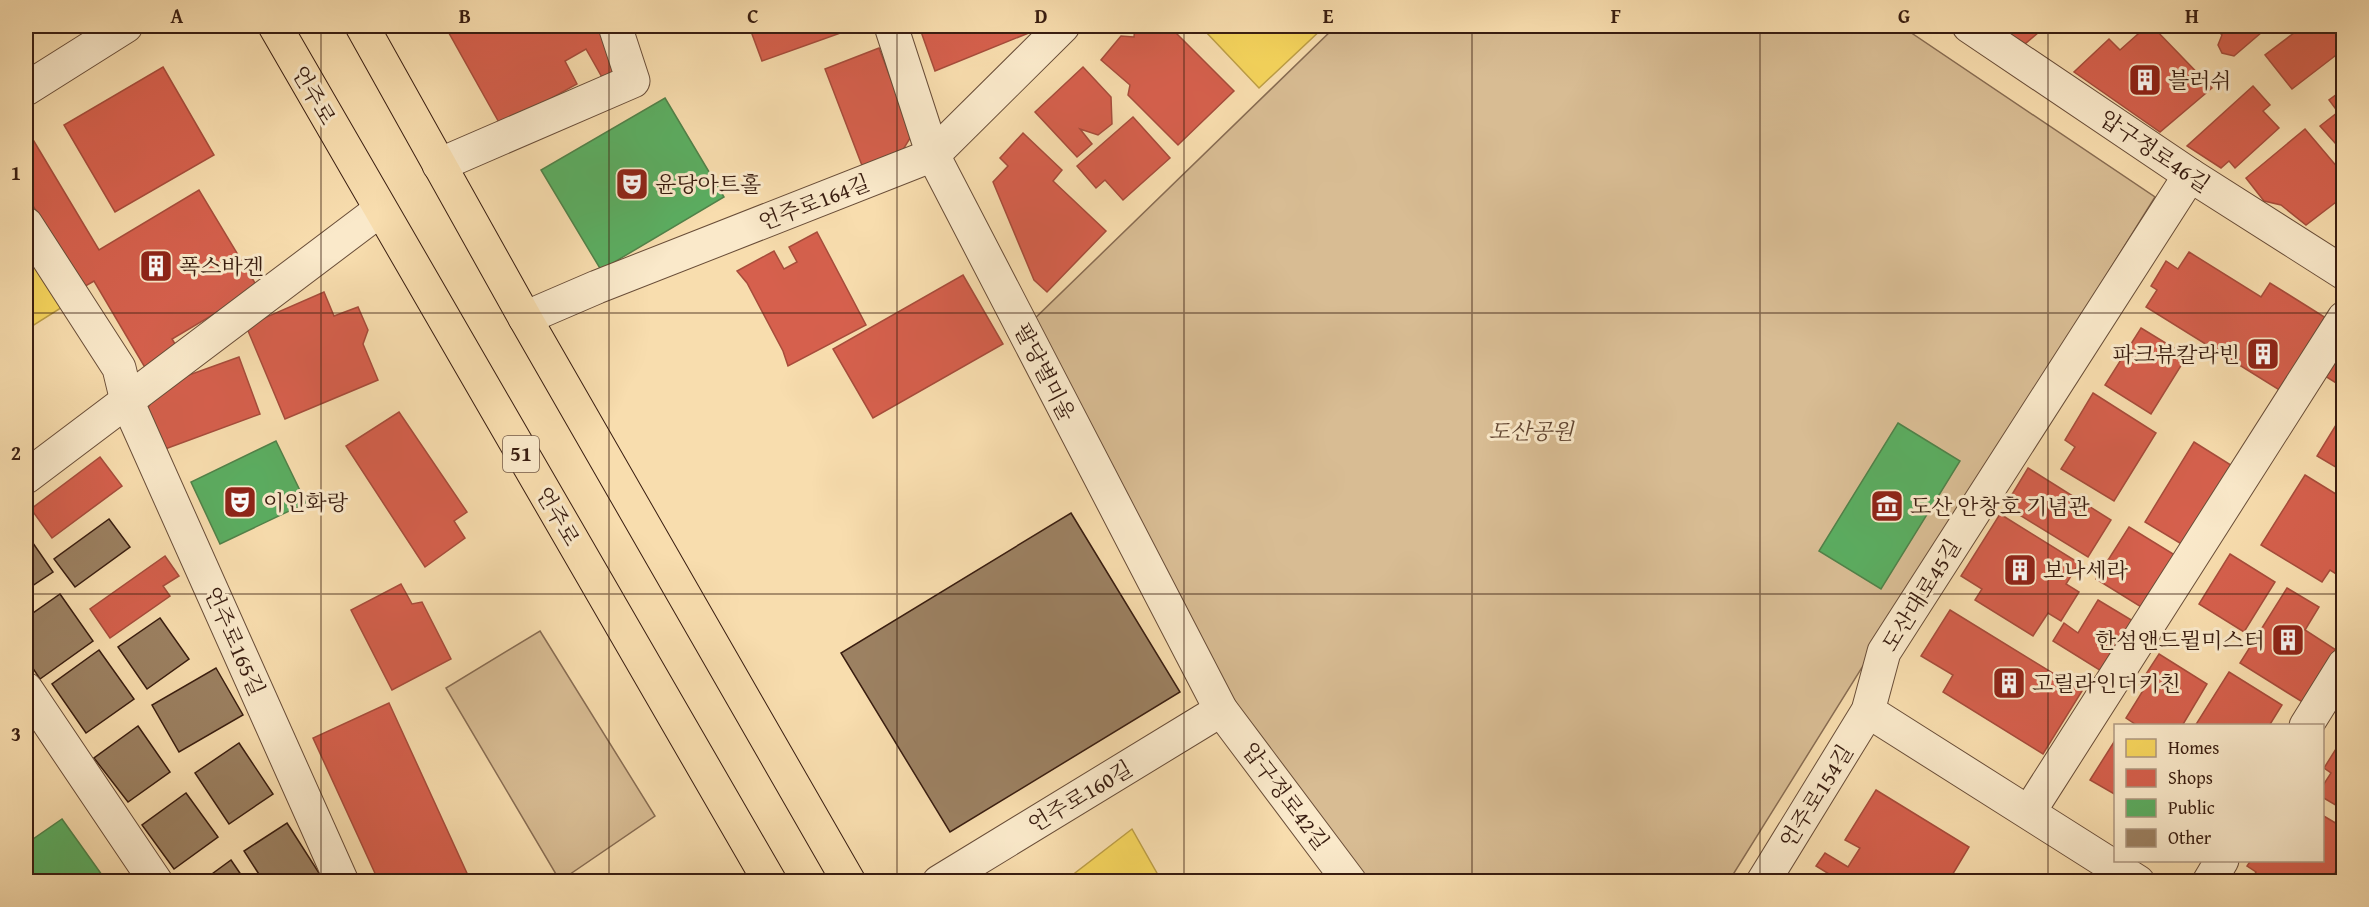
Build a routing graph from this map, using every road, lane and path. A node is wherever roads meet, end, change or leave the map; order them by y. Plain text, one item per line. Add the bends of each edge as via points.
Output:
1 (126, 26) edge
2 (274, 26) edge
3 (362, 26) edge
4 (615, 26) edge
5 (891, 26) edge
6 (1063, 26) edge
7 (1969, 26) edge
8 (26, 88) edge
9 (933, 155) junction
10 (439, 165) junction
11 (2190, 175) junction
12 (380, 210) junction
13 (26, 224) edge
14 (2343, 273) edge
15 (525, 318) junction
16 (2343, 318) edge
17 (127, 401) junction
18 (26, 477) edge
19 (2343, 665) edge
20 (26, 689) edge
21 (1221, 710) junction
22 (1868, 711) junction
23 (2307, 724) edge
24 (2029, 813) junction
25 (2221, 862) edge
26 (156, 882) edge
27 (342, 882) edge
28 (770, 882) edge
29 (849, 882) edge
30 (939, 882) edge
31 (1350, 882) edge
32 (1763, 882) edge
33 (2138, 882) edge
34 (2209, 882) edge

1 - 8 street
2 - 12 main road, 언주로 / 51
3 - 10 main road
4 - 10 street via 633,81
5 - 9 street, 팔당별미울
6 - 9 street, 언주로164길
7 - 11 street, 압구정로46길
9 - 15 street, 언주로164길
9 - 21 street, 팔당별미울
10 - 15 main road
11 - 14 street, 압구정로46길
11 - 22 street, 도산대로45길 via 1884,652
12 - 17 street
12 - 28 main road, 언주로 / 51
13 - 17 street, 언주로165길 via 119,368
15 - 29 main road
16 - 24 street
17 - 18 street
17 - 27 street, 언주로165길
19 - 23 street
20 - 26 street
21 - 30 street, 언주로160길
21 - 31 street, 압구정로42길
22 - 24 street
22 - 32 street, 언주로154길
24 - 33 street
25 - 34 street

